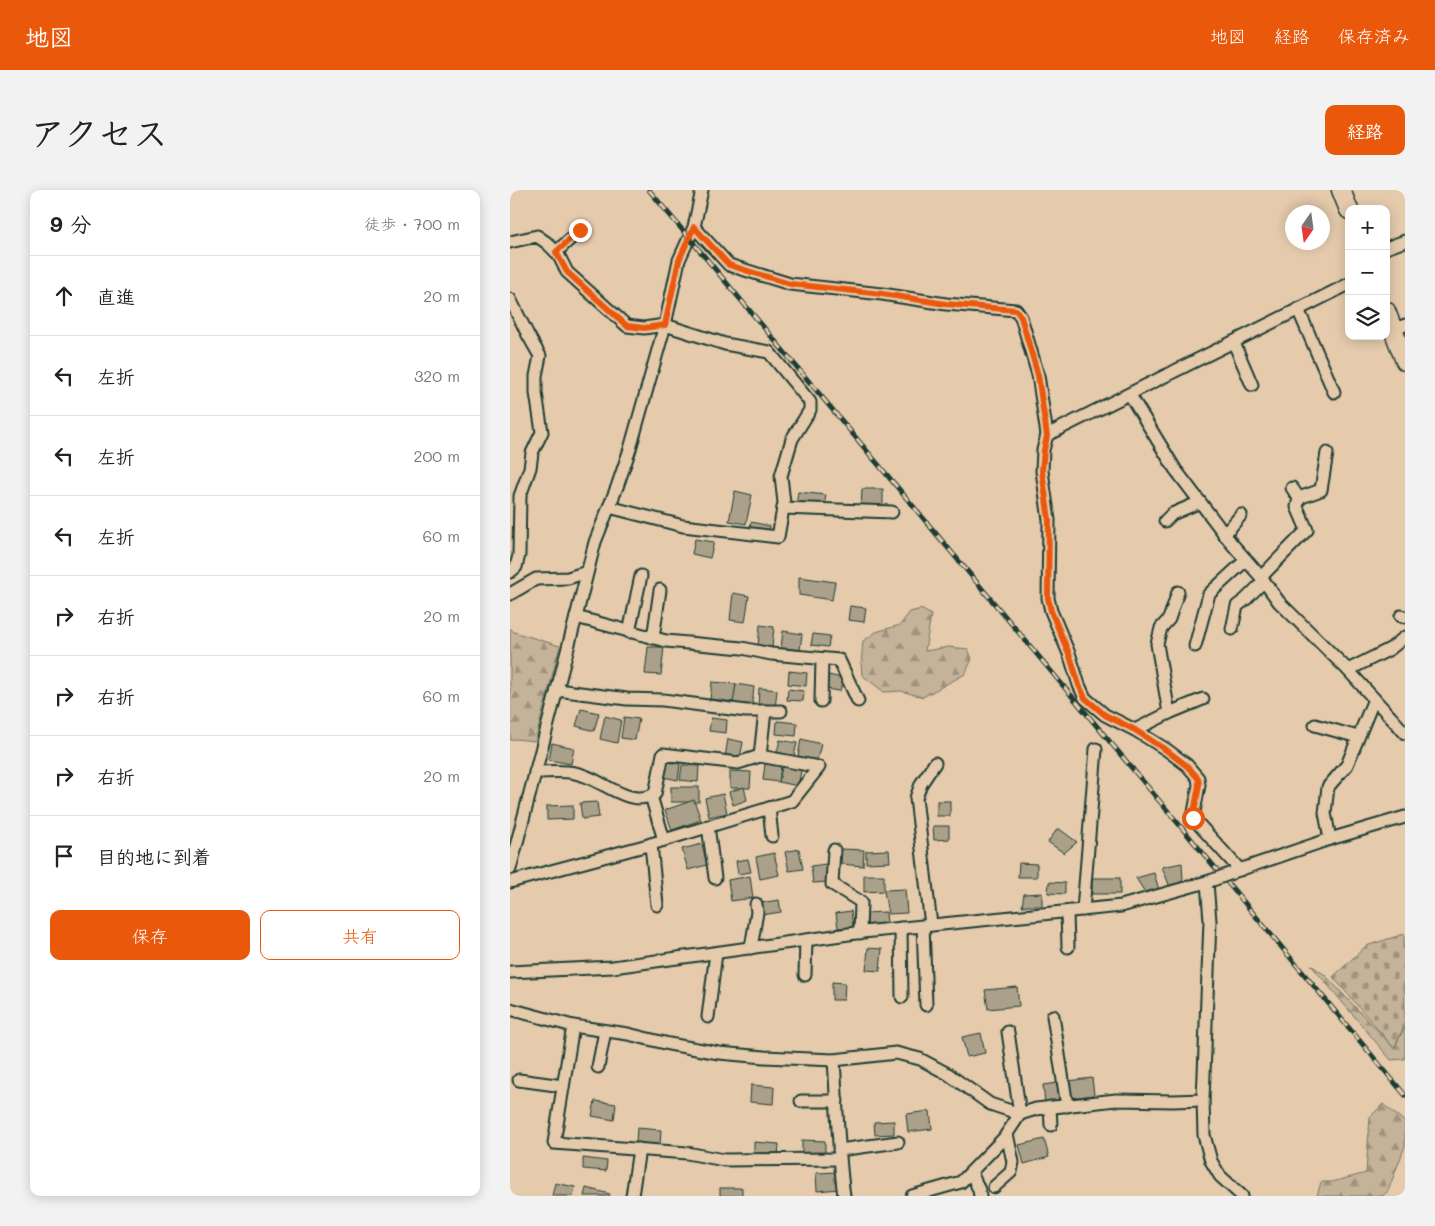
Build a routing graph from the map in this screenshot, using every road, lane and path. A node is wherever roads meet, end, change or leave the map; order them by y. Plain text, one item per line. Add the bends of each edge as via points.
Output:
1 (702, 190) edge
2 (1341, 190) edge
3 (1347, 205) edge
4 (694, 227) junction
5 (580, 230) dead end
6 (1405, 240) edge
7 (510, 242) edge
8 (1390, 246) edge
9 (556, 252) junction
10 (1345, 286) edge
11 (510, 299) edge
12 (1298, 309) junction
13 (1390, 316) edge
14 (665, 325) junction
15 (1399, 327) edge
16 (1234, 343) junction
17 (1405, 361) edge
18 (1252, 385) dead end
19 (1334, 392) dead end
20 (1130, 395) junction
21 (1047, 436) junction
22 (1327, 453) dead end
23 (1292, 488) dead end
24 (1299, 498) junction
25 (1200, 502) junction
26 (608, 507) junction
27 (783, 508) junction
28 (892, 512) dead end
29 (1241, 514) dead end
30 (1166, 522) dead end
31 (1224, 535) junction
32 (1246, 560) junction
33 (510, 572) edge
34 (587, 572) junction
35 (641, 576) dead end
36 (1262, 579) junction
37 (660, 590) dead end
38 (1178, 592) dead end
39 (510, 594) edge
40 (576, 617) junction
41 (1232, 629) dead end
42 (630, 632) junction
43 (1405, 637) edge
44 (653, 638) junction
45 (1195, 646) dead end
46 (822, 659) junction
47 (1348, 670) junction
48 (557, 690) junction
49 (1374, 699) junction
50 (1203, 700) dead end
51 (821, 702) dead end
52 (858, 702) dead end
53 (764, 711) junction
54 (781, 711) dead end
55 (1169, 713) junction
56 (1316, 725) dead end
57 (1135, 730) junction
58 (1405, 732) edge
59 (1358, 737) junction
60 (1096, 749) dead end
61 (760, 756) junction
62 (935, 763) dead end
63 (536, 772) junction
64 (650, 796) junction
65 (769, 808) junction
66 (1405, 817) edge
67 (708, 826) junction
68 (772, 836) dead end
69 (1330, 839) junction
70 (664, 840) junction
71 (651, 844) junction
72 (834, 850) dead end
73 (510, 869) edge
74 (1236, 872) junction
75 (715, 878) dead end
76 (510, 882) edge
77 (1209, 882) junction
78 (823, 887) dead end
79 (837, 887) junction
80 (756, 904) dead end
81 (657, 905) dead end
82 (1083, 910) junction
83 (1067, 912) junction
84 (927, 926) junction
85 (901, 928) junction
86 (860, 933) junction
87 (806, 940) junction
88 (1068, 947) dead end
89 (750, 948) junction
90 (716, 953) junction
91 (510, 972) edge
92 (805, 975) dead end
93 (902, 996) dead end
94 (926, 1005) dead end
95 (510, 1009) edge
96 (1053, 1016) dead end
97 (708, 1017) dead end
98 (573, 1026) junction
99 (605, 1031) junction
100 (1008, 1032) dead end
101 (834, 1060) junction
102 (598, 1067) dead end
103 (519, 1080) dead end
104 (563, 1086) junction
105 (1203, 1100) junction
106 (802, 1101) dead end
107 (837, 1102) junction
108 (1066, 1106) junction
109 (1050, 1107) junction
110 (1020, 1114) junction
111 (1051, 1125) dead end
112 (1007, 1134) junction
113 (898, 1142) dead end
114 (639, 1149) junction
115 (839, 1154) junction
116 (971, 1172) junction
117 (994, 1186) dead end
118 (632, 1196) edge
119 (844, 1196) edge
120 (912, 1196) edge
121 (980, 1196) edge
122 (1242, 1196) edge

1 - 4 street
2 - 3 highway
4 - 14 street via 679,260
4 - 21 street via 729,265 790,284 1016,310 1038,375
5 - 9 street
6 - 8 street
7 - 9 street via 537,236
9 - 14 street via 567,272 627,326
10 - 12 street
11 - 33 street via 540,356 536,392 542,432 532,453 520,496 519,555 516,567
12 - 16 street
12 - 19 street
13 - 15 highway
14 - 26 street via 630,449
14 - 27 street via 725,344 770,352 810,402 810,410 792,439 781,476
15 - 17 highway
16 - 18 street
16 - 20 street
20 - 21 street
20 - 25 street via 1175,469
21 - 57 street via 1042,471 1049,520 1048,598 1051,611 1085,698 1105,715
22 - 24 street via 1320,490
23 - 24 street
24 - 36 street via 1297,507 1308,530
25 - 30 street via 1172,514
25 - 31 street
26 - 27 street via 683,526 778,537
26 - 34 street via 594,542
27 - 28 street
29 - 31 street
31 - 32 street
32 - 36 street
32 - 45 street via 1209,594
34 - 39 street via 568,578 536,579
34 - 40 street
35 - 42 street
36 - 41 street via 1237,606
36 - 47 street via 1279,602
37 - 44 street
38 - 55 street via 1157,644
40 - 42 street
40 - 48 street
42 - 44 street
43 - 47 street via 1390,649
44 - 46 street
46 - 51 street
46 - 52 street via 839,660
47 - 49 street
48 - 53 street
48 - 63 street
49 - 58 street
49 - 59 street
50 - 55 street
53 - 54 street
53 - 61 street
55 - 57 street
56 - 59 street
57 - 74 street via 1194,772 1199,785 1193,818
59 - 69 street via 1347,765 1328,788 1325,813
60 - 82 street
61 - 64 street via 738,763 663,754 655,794
61 - 65 street via 819,767 792,801
62 - 84 street via 916,798
63 - 64 street via 574,772 625,796
63 - 73 street
64 - 70 street
65 - 67 street
65 - 68 street
66 - 69 street
67 - 70 street
67 - 75 street
69 - 74 street
70 - 71 street
71 - 76 street
71 - 81 street
72 - 79 street via 832,884
74 - 77 street, bridge
77 - 82 street via 1120,906
77 - 105 street
78 - 79 street
79 - 86 street via 861,902
80 - 89 street
82 - 83 street
83 - 84 street
83 - 88 street
84 - 85 street
84 - 94 street
85 - 86 street
85 - 93 street
86 - 87 street
87 - 89 street
87 - 92 street
89 - 90 street
90 - 91 street via 612,967
90 - 97 street
95 - 98 street
96 - 108 street
98 - 99 street
98 - 104 street
99 - 101 street via 719,1053
99 - 102 street
100 - 110 street
101 - 107 street
101 - 110 street via 896,1053 920,1058 990,1104
103 - 104 street
104 - 114 street via 554,1143
105 - 108 street via 1116,1100
105 - 122 street via 1204,1135 1210,1161 1220,1176
106 - 107 street
107 - 115 street
108 - 109 street
109 - 110 street
109 - 111 street
110 - 112 street
112 - 116 street
112 - 117 street via 1013,1162 1011,1172
113 - 115 street
114 - 115 street via 724,1160
114 - 118 street
115 - 119 street
116 - 120 street via 961,1182
116 - 121 street

